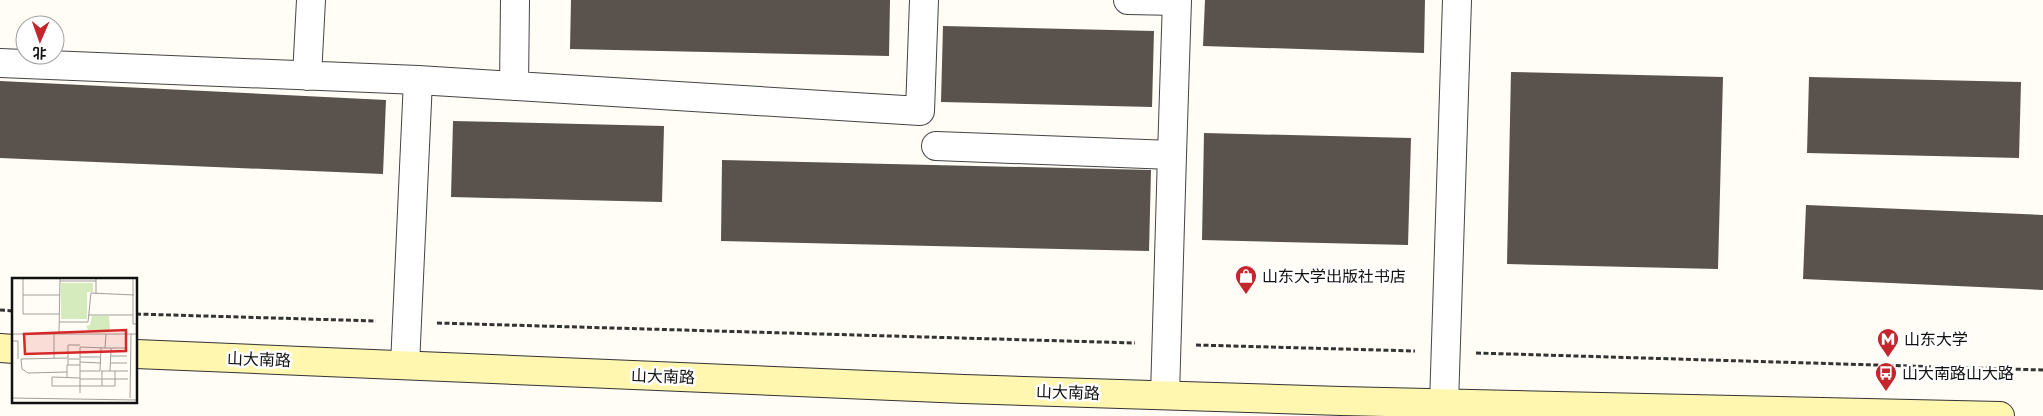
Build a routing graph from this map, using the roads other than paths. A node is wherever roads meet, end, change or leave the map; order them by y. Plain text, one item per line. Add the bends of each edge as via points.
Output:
1 (311, 0) edge
2 (515, 0) edge
3 (924, 0) edge
4 (1128, 0) edge
5 (1177, 0) edge
6 (1457, 0) edge
7 (0, 63) edge
8 (307, 76) junction
9 (418, 80) junction
10 (514, 86) junction
11 (936, 146) dead end
12 (1172, 155) junction
13 (138, 354) edge
14 (405, 365) junction
15 (1165, 395) junction
16 (1444, 404) junction
17 (2000, 416) edge

1 - 8 street
2 - 10 street
3 - 10 street via 920,111
4 - 5 street
5 - 12 street
6 - 16 street
7 - 8 street
8 - 9 street
9 - 10 street
9 - 14 street
11 - 12 street
12 - 15 street
13 - 14 main road, 山大南路
14 - 15 main road, 山大南路
15 - 16 main road, 山大南路
16 - 17 main road, 山大南路

